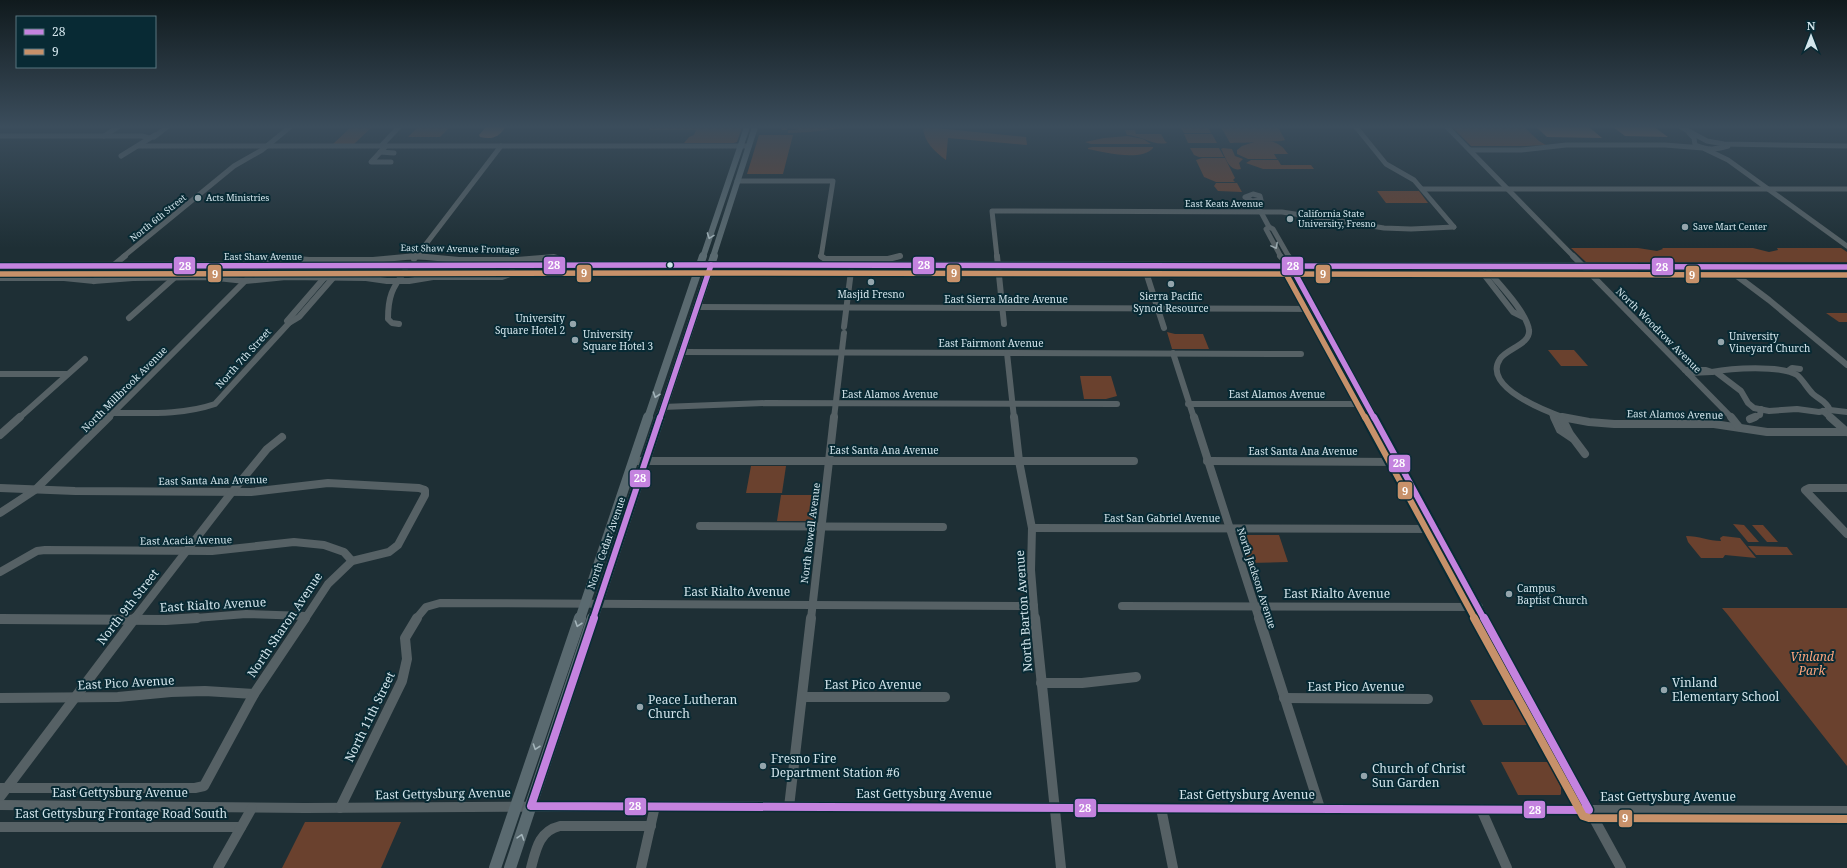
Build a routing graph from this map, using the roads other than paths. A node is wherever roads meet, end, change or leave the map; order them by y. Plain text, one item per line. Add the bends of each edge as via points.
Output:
1 (232, 168) edge
2 (484, 168) edge
3 (734, 168) edge
4 (742, 168) edge
5 (1393, 168) edge
6 (1487, 168) edge
7 (1739, 168) edge
8 (1755, 179) junction
9 (737, 181) junction
10 (1422, 189) junction
11 (1508, 189) junction
12 (1768, 189) junction
13 (1796, 189) junction
14 (1847, 189) edge
15 (1255, 201) dead end
16 (722, 202) junction
17 (728, 210) junction
18 (719, 212) junction
19 (1261, 212) junction
20 (721, 234) junction
21 (1847, 246) edge
22 (416, 256) junction
23 (900, 256) dead end
24 (261, 265) junction
25 (554, 265) junction
26 (906, 265) junction
27 (0, 266) edge
28 (112, 266) junction
29 (1291, 267) junction
30 (1583, 267) junction
31 (1847, 267) edge
32 (407, 268) junction
33 (510, 268) junction
34 (699, 268) junction
35 (709, 268) junction
36 (998, 269) junction
37 (1145, 269) junction
38 (255, 271) junction
39 (851, 271) junction
40 (0, 272) edge
41 (105, 272) junction
42 (1485, 272) junction
43 (1589, 273) junction
44 (1733, 273) junction
45 (1847, 274) edge
46 (0, 278) edge
47 (174, 278) junction
48 (325, 278) junction
49 (333, 278) junction
50 (94, 281) junction
51 (246, 281) junction
52 (397, 281) junction
53 (696, 307) junction
54 (847, 308) junction
55 (1002, 308) junction
56 (1158, 308) junction
57 (1315, 309) junction
58 (684, 313) junction
59 (129, 318) dead end
60 (289, 323) junction
61 (399, 324) dead end
62 (1004, 324) dead end
63 (1164, 328) dead end
64 (676, 336) junction
65 (685, 341) junction
66 (671, 351) junction
67 (682, 352) junction
68 (842, 352) junction
69 (1007, 353) junction
70 (1173, 353) junction
71 (1300, 354) dead end
72 (86, 359) dead end
73 (678, 362) junction
74 (1847, 365) edge
75 (1800, 369) dead end
76 (1788, 371) junction
77 (1687, 372) junction
78 (1714, 372) junction
79 (0, 374) edge
80 (67, 374) junction
81 (1013, 403) junction
82 (836, 404) junction
83 (1117, 404) dead end
84 (1188, 404) junction
85 (1367, 404) junction
86 (663, 407) junction
87 (1761, 409) junction
88 (1827, 410) junction
89 (1847, 412) edge
90 (114, 413) junction
91 (1552, 414) junction
92 (1562, 418) junction
93 (1750, 418) dead end
94 (1847, 426) edge
95 (1739, 427) junction
96 (1847, 432) edge
97 (0, 435) edge
98 (282, 437) dead end
99 (1574, 439) junction
100 (1585, 454) dead end
101 (640, 460) junction
102 (829, 460) junction
103 (1019, 461) junction
104 (1134, 461) dead end
105 (1207, 461) junction
106 (1399, 462) junction
107 (0, 488) edge
108 (1847, 488) edge
109 (35, 490) junction
110 (232, 492) junction
111 (0, 513) edge
112 (700, 526) dead end
113 (822, 527) junction
114 (943, 527) dead end
115 (1032, 528) junction
116 (1229, 528) junction
117 (1436, 529) junction
118 (1847, 534) edge
119 (186, 551) junction
120 (352, 561) junction
121 (0, 572) edge
122 (440, 603) joint
123 (585, 603) junction
124 (597, 604) junction
125 (813, 604) junction
126 (1034, 606) junction
127 (1122, 606) dead end
128 (1254, 606) junction
129 (1479, 607) junction
130 (306, 616) junction
131 (0, 619) edge
132 (134, 620) junction
133 (1136, 678) dead end
134 (1041, 683) junction
135 (254, 694) junction
136 (802, 697) junction
137 (945, 697) dead end
138 (0, 698) edge
139 (73, 698) junction
140 (1284, 698) junction
141 (1428, 699) dead end
142 (4, 788) edge
143 (0, 797) edge
144 (0, 805) edge
145 (516, 806) junction
146 (531, 806) junction
147 (655, 806) junction
148 (789, 807) junction
149 (252, 808) junction
150 (340, 808) junction
151 (1055, 808) junction
152 (1161, 808) junction
153 (1320, 808) junction
154 (1481, 809) junction
155 (1589, 810) junction
156 (1847, 811) edge
157 (651, 826) junction
158 (0, 827) edge
159 (241, 827) junction
160 (218, 868) edge
161 (495, 868) edge
162 (510, 868) edge
163 (531, 868) edge
164 (641, 868) edge
165 (1061, 868) edge
166 (1173, 868) edge
167 (1507, 868) edge
168 (1621, 868) edge

1 - 28 street, North 6th Street
2 - 22 street
3 - 16 main road, North Cedar Avenue
4 - 9 main road, North Cedar Avenue
5 - 10 street via 1412,178
6 - 11 street, North Woodrow Avenue
7 - 8 street
8 - 12 street
8 - 13 street via 1772,186
9 - 17 main road, North Cedar Avenue
9 - 23 street via 833,181 821,257 888,259
10 - 11 street
10 - 19 street, East Keats Avenue via 1454,227 1384,228 1293,213
11 - 12 street
11 - 30 street, North Woodrow Avenue
12 - 13 street
12 - 21 street
13 - 14 street
15 - 19 street
16 - 17 main road
16 - 18 main road, North Cedar Avenue
17 - 20 main road, North Cedar Avenue
18 - 20 main road via 722,214 719,225
18 -> 34 main road, North Cedar Avenue
19 - 29 street via 1269,227 1266,229 1282,259
19 - 36 street, East Keats Avenue via 992,211
20 - 35 main road, North Cedar Avenue
22 - 24 street, East Shaw Avenue Frontage via 373,260 325,260 273,256
22 - 25 street, East Shaw Avenue Frontage via 459,260 554,257 557,258
22 - 32 street
24 - 28 main road, East Shaw Avenue
24 - 32 main road, East Shaw Avenue
25 - 33 main road, East Shaw Avenue
25 - 34 main road, East Shaw Avenue
26 - 35 main road, East Shaw Avenue
26 - 36 main road, East Shaw Avenue
26 - 39 main road via 857,268
27 - 28 main road, East Shaw Avenue
28 - 41 street, North 6th Street
29 - 30 main road, East Shaw Avenue
29 - 37 main road, East Shaw Avenue
29 - 42 main road, East Shaw Avenue
29 - 57 street
30 - 31 main road, East Shaw Avenue
30 - 43 street, North Woodrow Avenue
32 - 33 main road, East Shaw Avenue
32 - 38 main road, East Shaw Avenue
32 - 52 street
33 - 34 main road, East Shaw Avenue
33 - 52 street via 510,274 502,277 433,277
34 - 35 main road, East Shaw Avenue
34 - 58 main road, North Cedar Avenue
35 - 39 main road, East Shaw Avenue
35 - 53 main road, North Cedar Avenue
36 - 37 main road, East Shaw Avenue
36 - 39 main road, East Shaw Avenue
36 - 55 street
37 - 56 street
38 - 41 main road, East Shaw Avenue
38 - 51 street, North Millbrook Avenue
39 - 54 street, North Rowell Avenue
40 - 41 main road, East Shaw Avenue
41 - 50 street, North 6th Street
42 - 43 main road, East Shaw Avenue
42 - 91 street, East Alamos Avenue via 1513,312 1523,317 1528,327 1528,337 1502,356 1498,362 1498,373 1514,394
43 - 44 main road, East Shaw Avenue
43 - 77 street, North Woodrow Avenue
44 - 45 main road, East Shaw Avenue
44 - 74 street
46 - 50 street via 64,278
47 - 50 street
47 - 51 street via 208,277
47 - 59 street
48 - 49 street
48 - 51 street via 286,277
48 - 60 street, North 7th Street via 287,321
49 - 52 street
49 - 60 street, North 7th Street via 294,321
51 - 90 street, North Millbrook Avenue
52 - 61 street via 390,291 388,319
53 - 54 street, East Sierra Madre Avenue
53 - 65 main road, North Cedar Avenue
54 - 55 street, East Sierra Madre Avenue
54 - 68 street, North Rowell Avenue
55 - 56 street, East Sierra Madre Avenue
55 - 62 street
56 - 57 street, East Sierra Madre Avenue
56 - 63 street
57 - 85 street
58 - 64 main road, North Cedar Avenue
58 - 65 main road via 688,316
60 - 90 street, North 7th Street via 222,399 212,406 156,413
64 - 66 main road, North Cedar Avenue
64 - 67 main road via 680,340 677,349
65 - 67 main road, North Cedar Avenue
66 - 73 main road via 675,354 674,360
66 -> 101 main road, North Cedar Avenue
67 - 68 street, East Fairmont Avenue
67 - 73 main road, North Cedar Avenue
68 - 69 street, East Fairmont Avenue
68 - 82 street, North Rowell Avenue
69 - 70 street, East Fairmont Avenue
69 - 81 street, North Barton Avenue
70 - 71 street, East Fairmont Avenue
70 - 84 street, North Jackson Avenue
72 - 80 street
73 - 86 main road, North Cedar Avenue
75 - 76 street via 1792,368
76 - 78 street via 1725,369
76 - 88 street via 1798,376 1813,394 1827,403
77 - 78 street
77 - 95 street, North Woodrow Avenue
78 - 87 street via 1737,388 1754,408
79 - 80 street
80 - 97 street
81 - 82 street, East Alamos Avenue
81 - 83 street, East Alamos Avenue
81 - 103 street, North Barton Avenue
82 - 86 street, East Alamos Avenue via 766,403
82 - 102 street, North Rowell Avenue
84 - 85 street, East Alamos Avenue
84 - 105 street, North Jackson Avenue
85 - 106 street
86 - 101 main road, North Cedar Avenue
87 - 88 street
87 - 93 street via 1760,415
88 - 89 street
88 - 94 street
88 - 96 street
90 - 109 street, North Millbrook Avenue
91 - 92 street, East Alamos Avenue
91 - 99 street via 1561,431
92 - 95 street, East Alamos Avenue via 1602,423 1713,424
92 - 99 street
95 - 96 street, East Alamos Avenue via 1775,432
98 - 110 street, North 9th Street via 267,449
99 - 100 street
101 - 102 street, East Santa Ana Avenue
101 - 123 main road, North Cedar Avenue
101 - 124 main road, North Cedar Avenue
102 - 103 street, East Santa Ana Avenue
102 - 113 street, North Rowell Avenue
103 - 104 street, East Santa Ana Avenue
103 - 115 street, North Barton Avenue
105 - 106 street, East Santa Ana Avenue
105 - 116 street, North Jackson Avenue
106 - 117 street
107 - 109 street, East Santa Ana Avenue
108 - 118 street via 1805,490
109 - 110 street, East Santa Ana Avenue
109 - 111 street, North Millbrook Avenue
110 - 119 street, North 9th Street
110 - 120 street, East Santa Ana Avenue via 328,483 425,490 425,495 394,549
112 - 113 street
113 - 114 street
113 - 125 street, North Rowell Avenue
115 - 116 street, East San Gabriel Avenue
115 - 126 street, North Barton Avenue via 1031,570
116 - 117 street, East San Gabriel Avenue
116 - 128 street, North Jackson Avenue
117 - 129 street
119 - 120 street, East Acacia Avenue via 294,542 324,545 344,552
119 - 121 street, East Acacia Avenue via 45,550 38,551
119 - 132 street, North 9th Street
120 - 130 street, North Sharon Avenue via 328,584
122 - 123 street, East Rialto Avenue
122 - 150 street, North 11th Street via 426,607 405,638 407,659 402,681
123 - 124 street, East Rialto Avenue
123 -> 145 main road, North Cedar Avenue
124 - 125 street, East Rialto Avenue
124 - 146 main road, North Cedar Avenue
125 - 126 street, East Rialto Avenue
125 - 136 street, North Rowell Avenue
126 - 134 street, North Barton Avenue
127 - 128 street, East Rialto Avenue
128 - 129 street, East Rialto Avenue
128 - 140 street, North Jackson Avenue
129 - 155 street
130 - 132 street, East Rialto Avenue via 246,614
130 - 135 street, North Sharon Avenue
131 - 132 street, East Rialto Avenue
132 - 139 street, North 9th Street
133 - 134 street via 1082,683
134 - 151 street, North Barton Avenue
135 - 139 street, East Pico Avenue via 205,691
135 - 142 street, North Sharon Avenue via 204,786
136 - 137 street, East Pico Avenue
136 - 148 street, North Rowell Avenue
138 - 139 street, East Pico Avenue
139 - 142 street, North 9th Street
140 - 141 street, East Pico Avenue
140 - 153 street, North Jackson Avenue
142 - 143 street, North 9th Street
144 - 149 street, East Gettysburg Avenue
145 - 146 street, East Gettysburg Avenue
145 - 150 street, East Gettysburg Avenue
145 - 161 main road, North Cedar Avenue
146 - 147 street, East Gettysburg Avenue
162 -> 146 main road, North Cedar Avenue
147 - 148 street, East Gettysburg Avenue
147 - 157 street
148 - 151 street, East Gettysburg Avenue
149 - 150 street, East Gettysburg Avenue
149 - 159 street
151 - 152 street, East Gettysburg Avenue
151 - 165 street, North Barton Avenue
152 - 153 street, East Gettysburg Avenue
152 - 166 street
153 - 154 street, East Gettysburg Avenue
154 - 155 street, East Gettysburg Avenue
154 - 167 street
155 - 156 street, East Gettysburg Avenue
155 - 168 street
157 - 163 street via 550,827 540,839
157 - 164 street
158 - 159 street, East Gettysburg Frontage Road South
159 - 160 street

